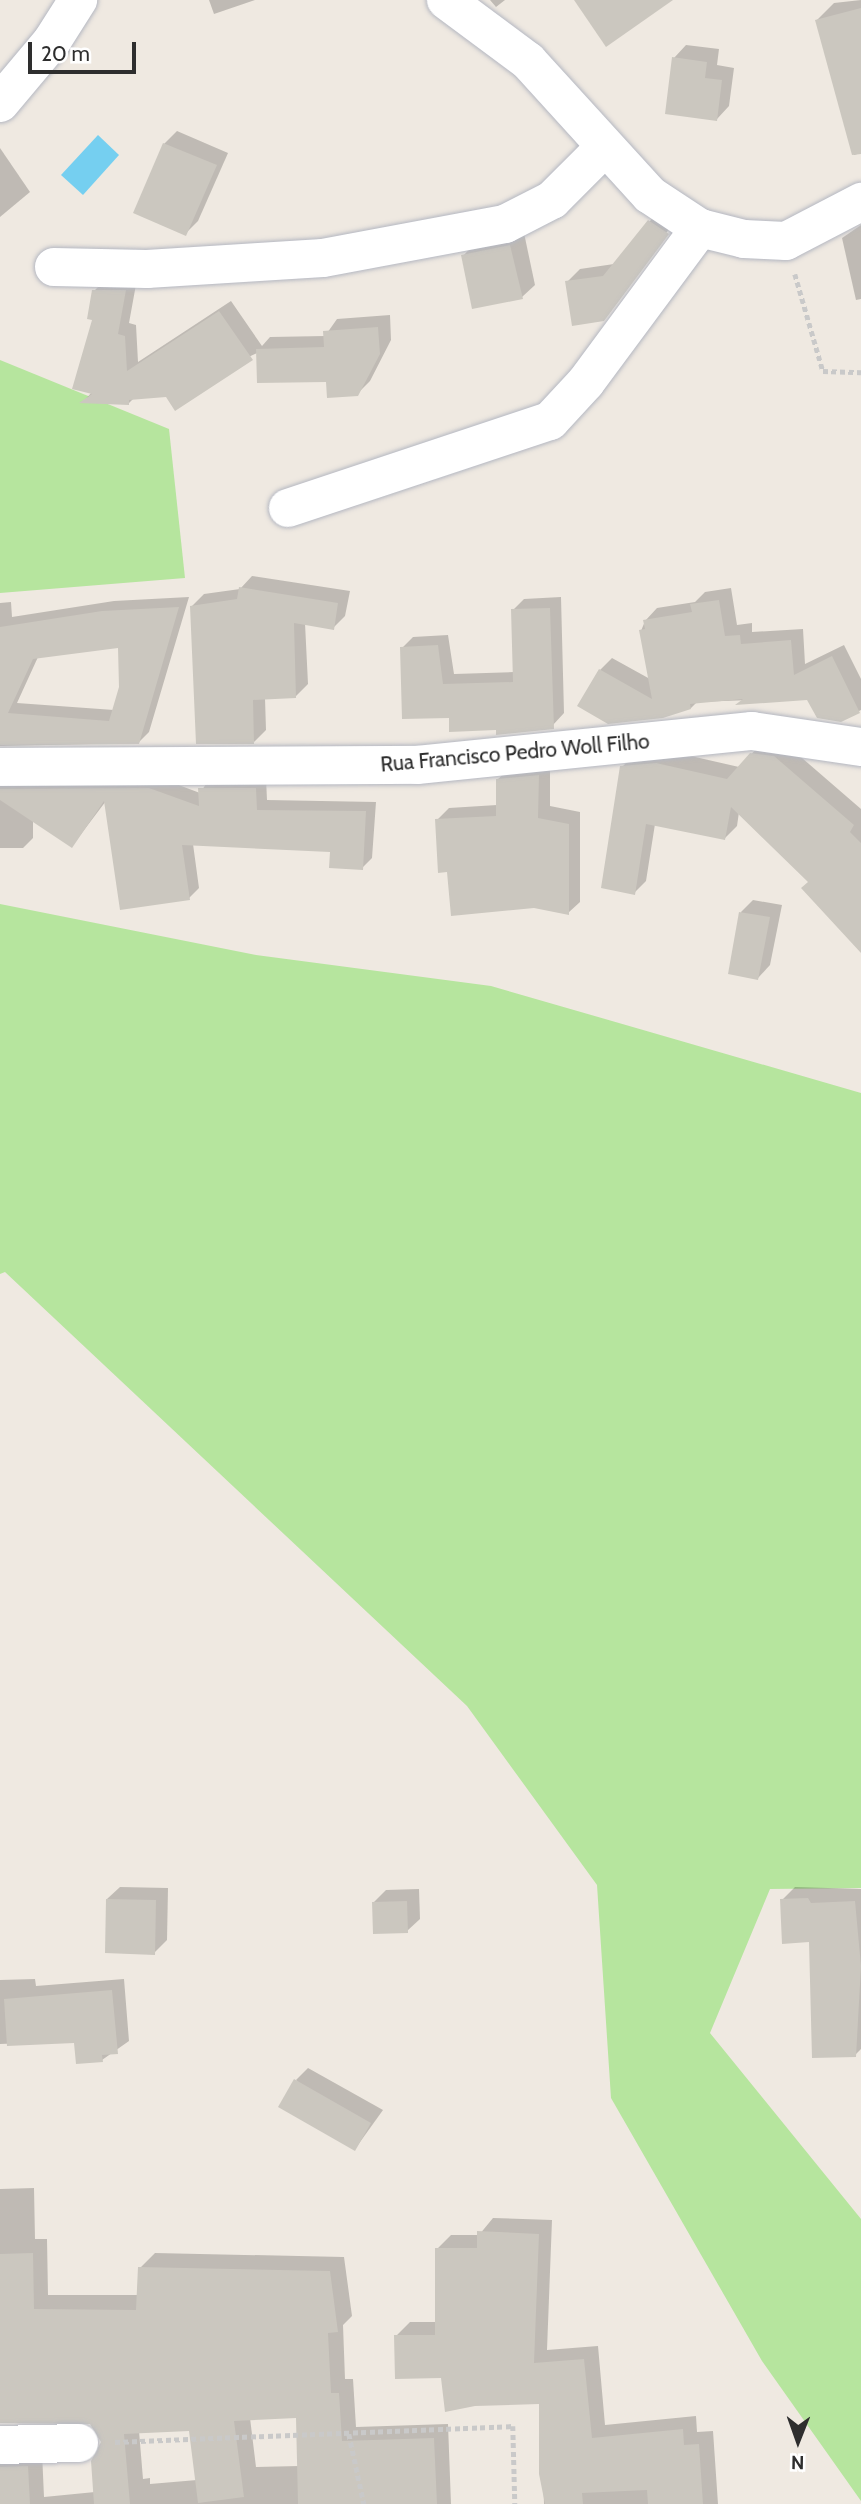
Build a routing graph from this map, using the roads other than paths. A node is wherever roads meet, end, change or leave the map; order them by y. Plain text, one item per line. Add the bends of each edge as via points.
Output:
1 (78, 0) edge
2 (446, 0) edge
3 (0, 103) edge
4 (604, 148) junction
5 (861, 202) edge
6 (700, 228) junction
7 (54, 267) dead end
8 (288, 508) dead end
9 (861, 747) edge
10 (0, 767) edge
11 (79, 2443) road end
12 (0, 2445) edge

1 - 3 street via 52,41
2 - 4 street via 528,61
4 - 6 street via 650,195
4 - 7 street via 552,200 505,224 323,258 148,269
5 - 6 street via 786,241 744,239
6 - 8 street via 586,382 550,421
9 - 10 street, Rua Francisco Pedro Woll Filho via 752,731 417,765
11 - 12 street

